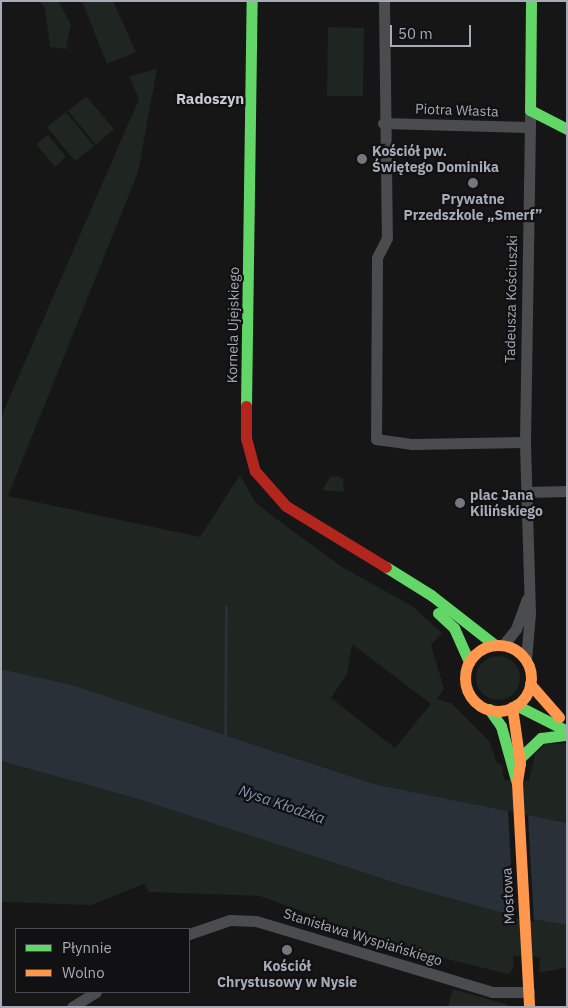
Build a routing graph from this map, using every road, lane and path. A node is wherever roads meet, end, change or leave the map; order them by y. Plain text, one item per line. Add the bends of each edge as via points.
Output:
1 (252, 1) edge
2 (384, 1) edge
3 (531, 1) edge
4 (530, 110) junction
5 (383, 123) junction
6 (529, 127) junction
7 (567, 129) edge
8 (524, 442) junction
9 (567, 490) edge
10 (527, 492) junction
11 (395, 575) junction
12 (528, 597) junction
13 (499, 645) junction
14 (526, 660) junction
15 (469, 662) junction
16 (530, 684) junction
17 (514, 706) junction
18 (489, 709) junction
19 (567, 723) edge
20 (567, 731) edge
21 (567, 735) edge
22 (520, 758) junction
23 (516, 775) junction
24 (190, 934) edge
25 (528, 992) junction
26 (94, 993) edge
27 (72, 1007) edge
28 (529, 1007) edge

1 - 11 main road, Kornela Ujejskiego via 248,449 260,480 274,496
2 - 5 street
3 - 4 main road, Tadeusza Kościuszki
4 - 6 street, Tadeusza Kościuszki
4 - 7 main road
5 - 6 street, Piotra Własta
5 - 8 street via 386,238 377,258 376,439 388,442
6 - 8 street, Tadeusza Kościuszki
8 - 10 street, Tadeusza Kościuszki
9 - 10 street
10 - 12 street, Tadeusza Kościuszki
11 - 13 main road, Kornela Ujejskiego via 431,595
11 - 15 main road, Kornela Ujejskiego via 454,628
12 - 13 street, Tadeusza Kościuszki via 516,629
12 - 14 street, Tadeusza Kościuszki
13 - 14 main road
13 - 15 main road via 483,649
14 - 16 main road
15 - 18 main road via 467,688
16 - 17 main road
16 - 19 main road
17 - 18 main road
17 - 20 main road
17 - 22 main road, Mostowa
18 - 23 main road, Mostowa via 501,726
21 - 22 main road via 541,738
22 - 23 main road, Mostowa
23 - 25 main road, Mostowa
24 - 25 street, Stanisława Wyspiańskiego via 230,920 256,921 492,992
25 - 28 main road, Mostowa
26 - 27 street

